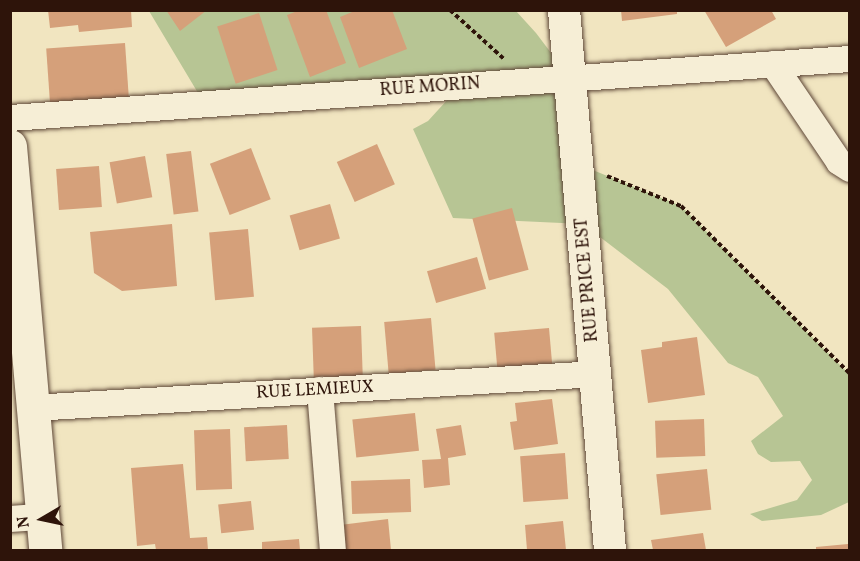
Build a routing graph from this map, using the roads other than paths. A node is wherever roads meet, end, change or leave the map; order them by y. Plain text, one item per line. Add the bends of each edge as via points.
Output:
1 (564, 10) edge
2 (849, 59) edge
3 (773, 64) junction
4 (570, 78) junction
5 (10, 118) edge
6 (10, 146) edge
7 (849, 169) edge
8 (597, 374) junction
9 (320, 390) junction
10 (33, 408) junction
11 (26, 518) edge
12 (45, 550) edge
13 (333, 550) edge
14 (610, 550) edge

1 - 4 street, RUE PRICE EST
2 - 3 street, RUE MORIN
3 - 4 street, RUE MORIN
3 - 7 street via 839,162
4 - 5 street, RUE MORIN
4 - 8 street, RUE PRICE EST
6 - 10 main road
8 - 9 street, RUE LEMIEUX
8 - 14 street, RUE PRICE EST
9 - 10 street, RUE LEMIEUX
9 - 13 street
10 - 11 main road
11 - 12 main road

